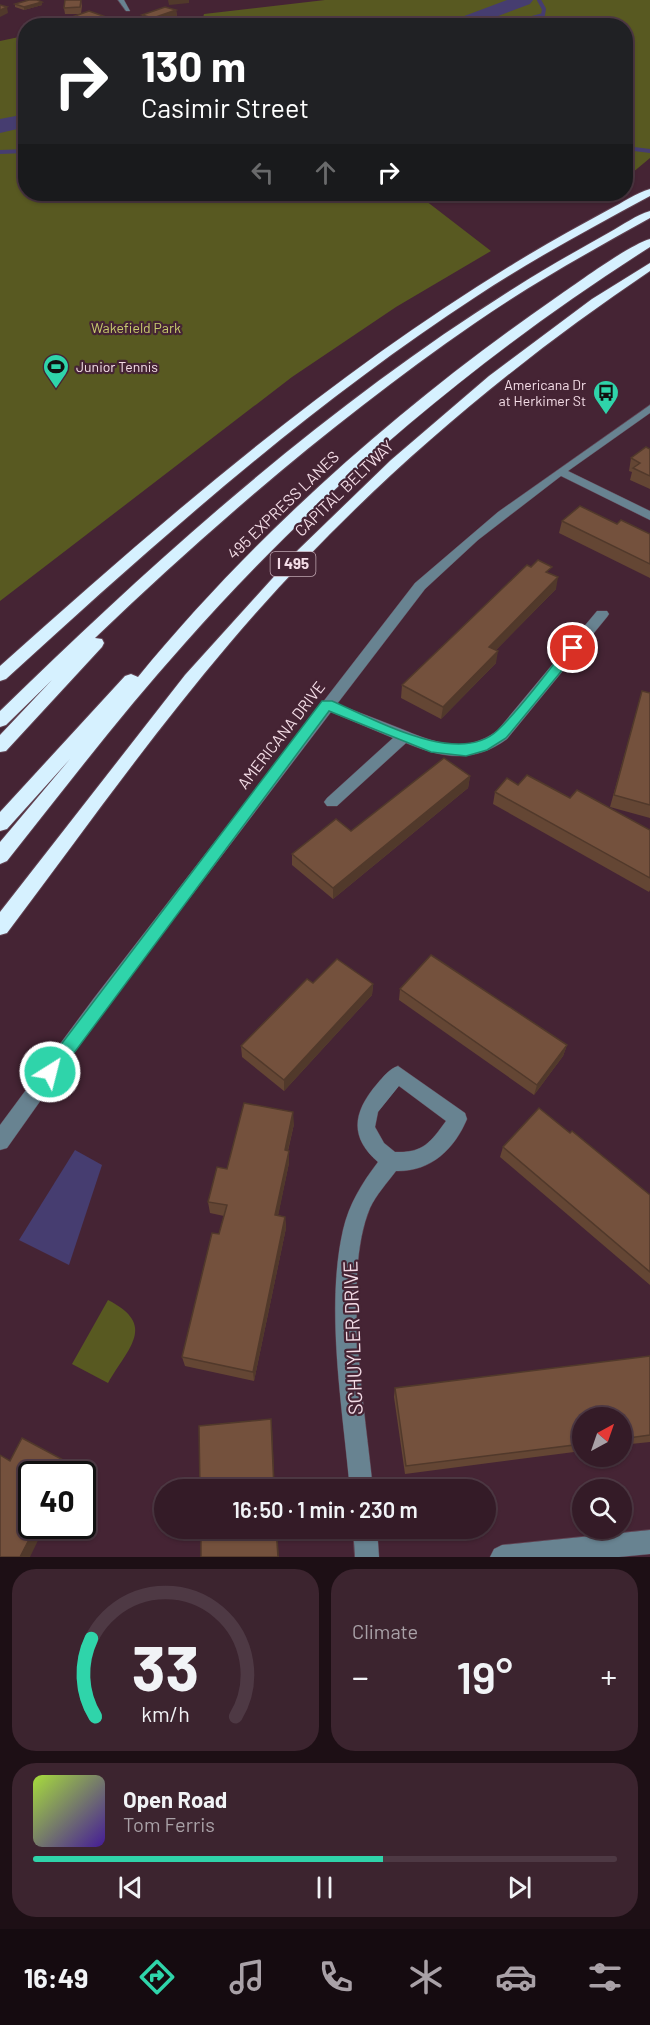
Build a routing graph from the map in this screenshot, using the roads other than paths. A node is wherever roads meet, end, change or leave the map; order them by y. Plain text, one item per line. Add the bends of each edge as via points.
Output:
1 (122, 0) edge
2 (128, 10) dead end
3 (650, 192) edge
4 (633, 201) edge
5 (633, 201) edge
6 (650, 214) edge
7 (650, 242) edge
8 (650, 266) edge
9 (650, 408) edge
10 (561, 472) junction
11 (650, 516) edge
12 (195, 536) junction
13 (142, 546) junction
14 (252, 561) junction
15 (602, 614) dead end
16 (0, 658) edge
17 (0, 675) edge
18 (327, 705) junction
19 (0, 721) edge
20 (403, 737) junction
21 (0, 746) edge
22 (332, 802) dead end
23 (0, 824) edge
24 (0, 856) edge
25 (0, 927) edge
26 (0, 1142) edge
27 (391, 1161) junction
28 (361, 1479) edge
29 (366, 1539) edge
30 (650, 1542) edge
31 (367, 1557) edge
32 (502, 1557) edge

1 - 2 street
3 - 4 highway
5 - 13 highway via 544,248 423,327 314,407
6 - 12 highway, 495 EXPRESS LANES via 529,282 435,344
7 - 14 highway, 495 EXPRESS LANES / I 495 via 578,288 449,382 355,462
8 - 25 highway, CAPITAL BELTWAY / I 495 via 516,361 406,452 340,515 197,674
9 - 10 street, AMERICANA DRIVE
10 - 11 street
10 - 18 street, AMERICANA DRIVE via 449,556 406,602
12 - 19 highway, 495 EXPRESS LANES
12 - 21 highway
13 - 16 highway
13 - 17 highway
14 - 23 highway via 72,741
14 - 24 highway, 495 EXPRESS LANES / I 495 via 178,640
15 - 20 street via 494,741 452,752
18 - 20 street
18 - 26 street, AMERICANA DRIVE via 100,1003
20 - 22 street
27 - 27 street via 370,1142 365,1117 370,1105 398,1074 458,1119 427,1158
27 - 28 street, SCHUYLER DRIVE via 362,1203 347,1271
29 - 31 street
30 - 32 street

